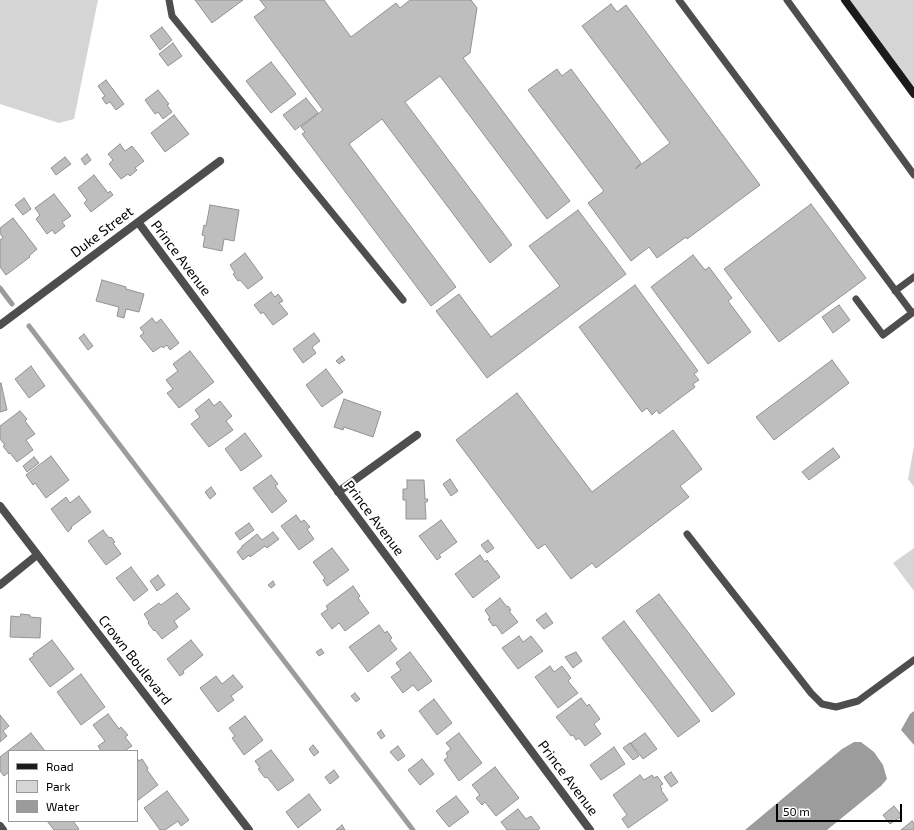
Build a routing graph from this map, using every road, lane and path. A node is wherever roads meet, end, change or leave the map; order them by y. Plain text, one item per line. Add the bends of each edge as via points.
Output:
1 (169, 0) edge
2 (678, 0) edge
3 (787, 0) edge
4 (844, 0) edge
5 (914, 94) edge
6 (220, 161) dead end
7 (914, 175) edge
8 (138, 222) junction
9 (914, 277) edge
10 (895, 291) junction
11 (856, 299) dead end
12 (403, 300) dead end
13 (913, 313) edge
14 (0, 325) edge
15 (417, 435) dead end
16 (338, 492) junction
17 (0, 506) edge
18 (687, 534) dead end
19 (37, 554) junction
20 (0, 585) edge
21 (914, 660) edge
22 (0, 826) edge
23 (3, 830) edge
24 (249, 830) edge
25 (590, 830) edge

1 - 12 lane via 172,16
2 - 10 lane
3 - 7 lane
4 - 5 street
6 - 8 street, Duke Street
8 - 14 street, Duke Street
8 - 16 street, Prince Avenue
9 - 10 lane
10 - 13 lane
11 - 13 lane via 883,335
15 - 16 street
16 - 25 street, Prince Avenue
17 - 19 street, Crown Boulevard
18 - 21 lane via 822,704 836,707 858,701
19 - 20 street
19 - 24 street, Crown Boulevard
22 - 23 street

